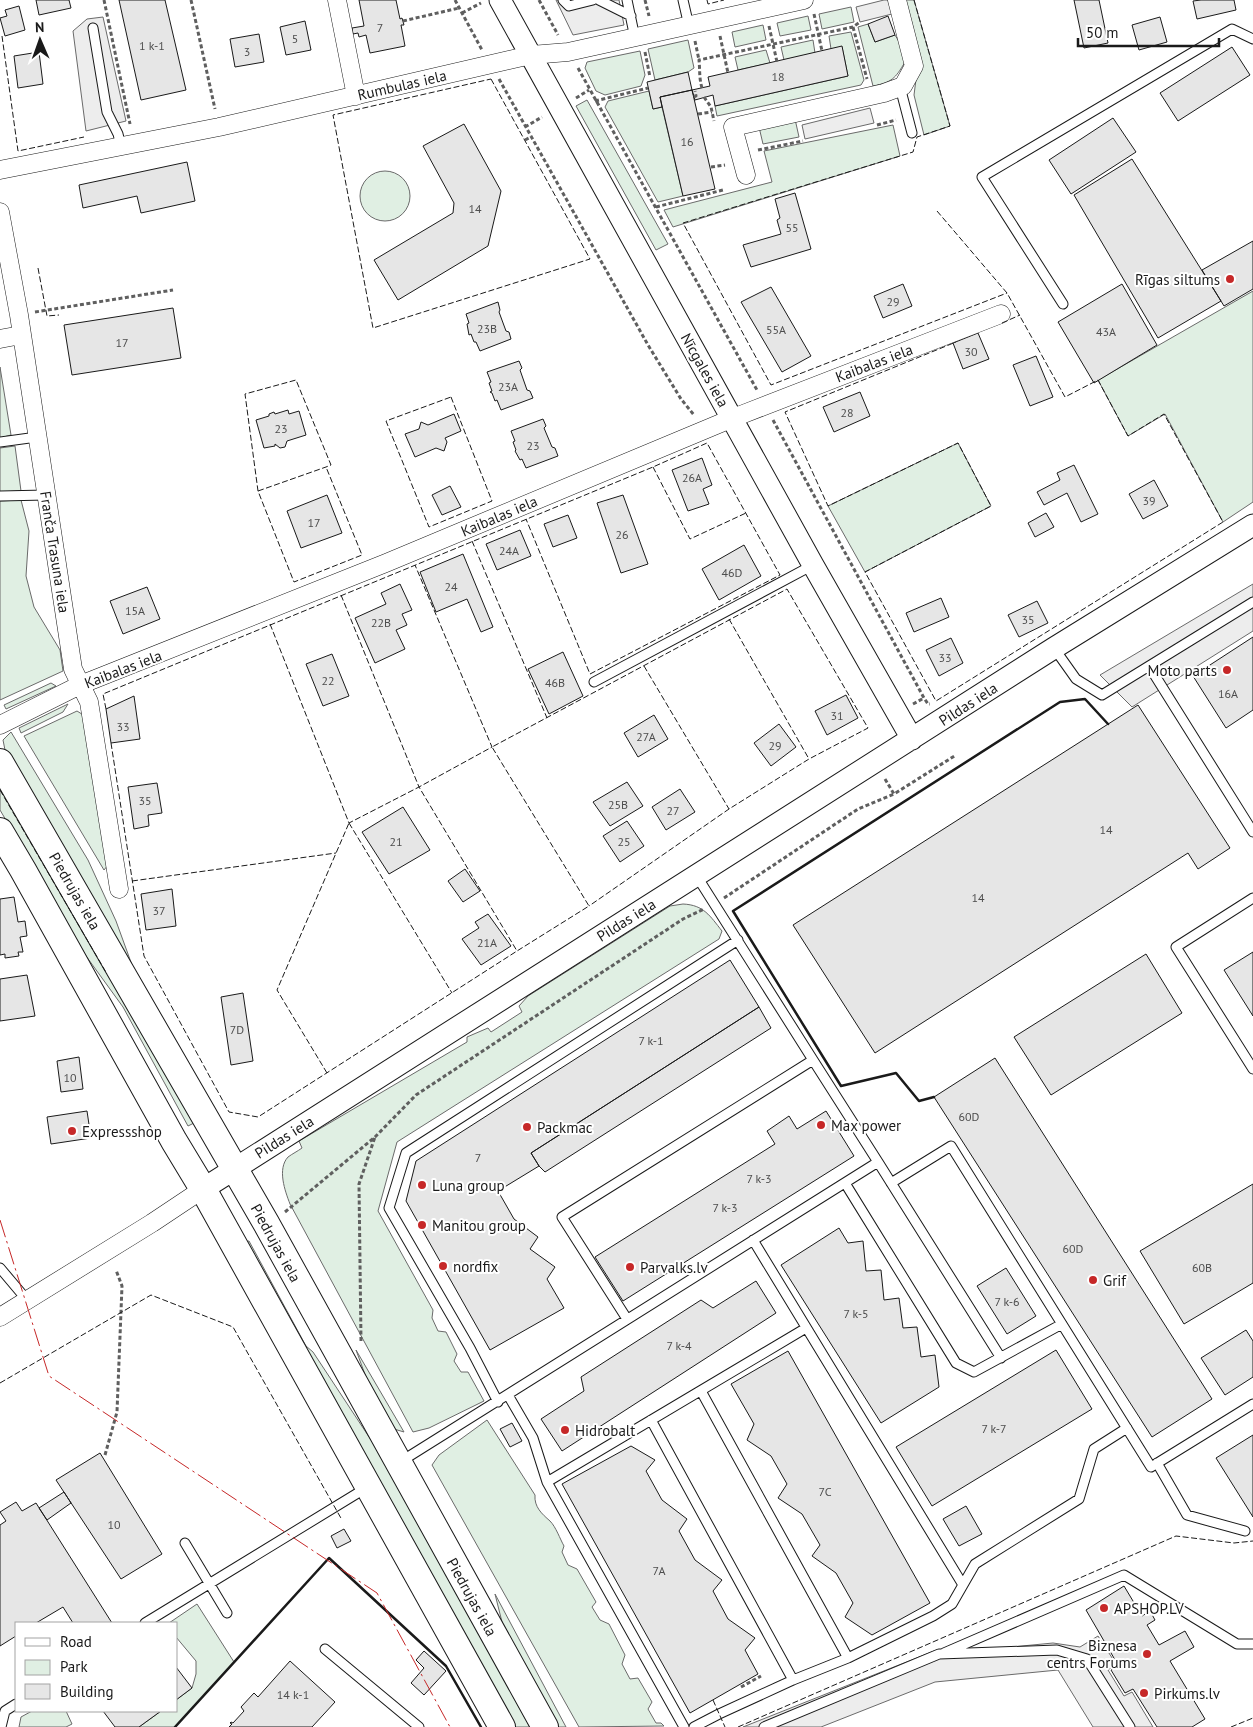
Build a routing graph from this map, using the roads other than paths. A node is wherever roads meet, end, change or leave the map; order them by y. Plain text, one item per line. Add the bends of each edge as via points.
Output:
1 (338, 0) edge
2 (500, 0) edge
3 (563, 0) edge
4 (592, 0) edge
5 (599, 0) edge
6 (628, 0) edge
7 (683, 0) edge
8 (898, 0) edge
9 (809, 5) edge
10 (631, 16) junction
11 (94, 28) dead end
12 (691, 31) junction
13 (1253, 39) edge
14 (639, 42) junction
15 (531, 55) junction
16 (900, 87) junction
17 (356, 96) junction
18 (912, 133) dead end
19 (121, 146) junction
20 (0, 170) edge
21 (746, 175) dead end
22 (0, 212) edge
23 (1062, 304) dead end
24 (1000, 314) dead end
25 (21, 335) junction
26 (0, 339) edge
27 (733, 418) junction
28 (37, 437) junction
29 (0, 442) edge
30 (46, 494) junction
31 (0, 496) edge
32 (1253, 525) edge
33 (813, 565) junction
34 (1253, 602) edge
35 (1054, 648) junction
36 (1149, 666) junction
37 (594, 682) dead end
38 (80, 685) junction
39 (0, 725) edge
40 (912, 739) junction
41 (0, 762) edge
42 (0, 831) edge
43 (1253, 832) edge
44 (696, 875) junction
45 (119, 889) dead end
46 (1253, 898) edge
47 (738, 940) junction
48 (813, 1060) junction
49 (1253, 1069) edge
50 (878, 1162) junction
51 (234, 1168) junction
52 (845, 1183) junction
53 (891, 1183) junction
54 (203, 1189) junction
55 (753, 1240) junction
56 (0, 1268) edge
57 (27, 1300) junction
58 (0, 1317) edge
59 (627, 1320) junction
60 (1062, 1324) junction
61 (806, 1328) junction
62 (1001, 1358) junction
63 (701, 1391) junction
64 (508, 1395) junction
65 (498, 1402) junction
66 (1253, 1404) edge
67 (651, 1420) junction
68 (1127, 1428) junction
69 (1157, 1463) junction
70 (398, 1464) junction
71 (547, 1482) junction
72 (368, 1487) junction
73 (1245, 1531) dead end
74 (185, 1544) dead end
75 (209, 1584) junction
76 (963, 1584) junction
77 (227, 1613) dead end
78 (147, 1622) edge
79 (1253, 1644) edge
80 (326, 1649) dead end
81 (939, 1654) junction
82 (848, 1658) junction
83 (792, 1680) junction
84 (15, 1705) edge
85 (1, 1727) edge
86 (419, 1727) edge
87 (502, 1727) edge
88 (545, 1727) edge
89 (684, 1727) edge
90 (694, 1727) edge
91 (764, 1727) edge
92 (1130, 1727) edge

1 - 17 street
2 - 15 street, Nīcgales iela
3 - 4 lane via 569,6
5 - 10 lane
6 - 10 lane
7 - 12 lane
8 - 16 street via 914,66
9 - 12 street, Rumbulas iela
10 - 14 lane
11 - 19 lane via 107,112
12 - 14 street, Rumbulas iela
13 - 23 lane via 1232,29 982,176
14 - 15 street, Rumbulas iela
15 - 17 street, Rumbulas iela
15 - 27 street, Nīcgales iela
16 - 18 lane
16 - 21 street via 733,127
17 - 19 street, Rumbulas iela
19 - 20 street, Rumbulas iela
22 - 25 street, Franča Trasuna iela
24 - 27 street, Kaibalas iela
25 - 26 street
25 - 28 street, Franča Trasuna iela
27 - 33 street, Nīcgales iela
27 - 38 street, Kaibalas iela via 386,563
28 - 29 lane
28 - 30 street, Franča Trasuna iela
30 - 31 lane
30 - 38 street, Franča Trasuna iela via 73,669
32 - 35 street, Pildas iela
33 - 37 lane
33 - 40 street, Nīcgales iela
34 - 36 lane
35 - 36 lane via 1076,679 1102,694
35 - 40 street, Pildas iela
36 - 43 lane
38 - 39 street, Kaibalas iela
38 - 45 street, Franča Trasuna iela via 89,702
40 - 44 street, Pildas iela
41 - 51 main road, Piedrujas iela
42 - 54 main road
44 - 47 lane
44 - 51 street, Pildas iela
46 - 49 lane via 1176,947
47 - 48 lane
47 - 65 lane via 406,1153 389,1208
48 - 50 lane
48 - 59 lane via 562,1217
50 - 52 lane
50 - 53 lane
51 - 54 street, Pildas iela
51 - 70 main road, Piedrujas iela
52 - 55 lane
52 - 62 lane via 956,1363 974,1372
53 - 60 lane via 951,1146
53 - 62 lane
54 - 57 street, Pildas iela
54 - 72 main road
55 - 59 lane
55 - 61 lane
56 - 57 lane
57 - 58 street, Pildas iela
59 - 64 lane
60 - 62 lane
60 - 68 lane
61 - 63 lane
61 - 76 lane
63 - 67 lane
63 - 82 lane
64 - 65 lane
64 - 71 lane via 533,1438
65 - 70 lane
66 - 69 lane
67 - 71 lane
67 - 83 lane
68 - 69 lane via 1150,1467
68 - 76 lane via 1094,1449 1079,1499 975,1564
69 - 73 lane via 1187,1515
70 - 88 main road, Piedrujas iela
71 - 89 lane
72 - 75 lane
72 - 87 main road
74 - 75 lane
75 - 77 lane
75 - 78 lane
76 - 82 lane via 952,1604
79 - 81 lane via 1236,1644 1124,1575
80 - 86 lane
81 - 91 lane
81 - 92 lane via 1057,1650 1087,1659
82 - 83 lane
83 - 90 lane
84 - 85 lane via 6,1711

